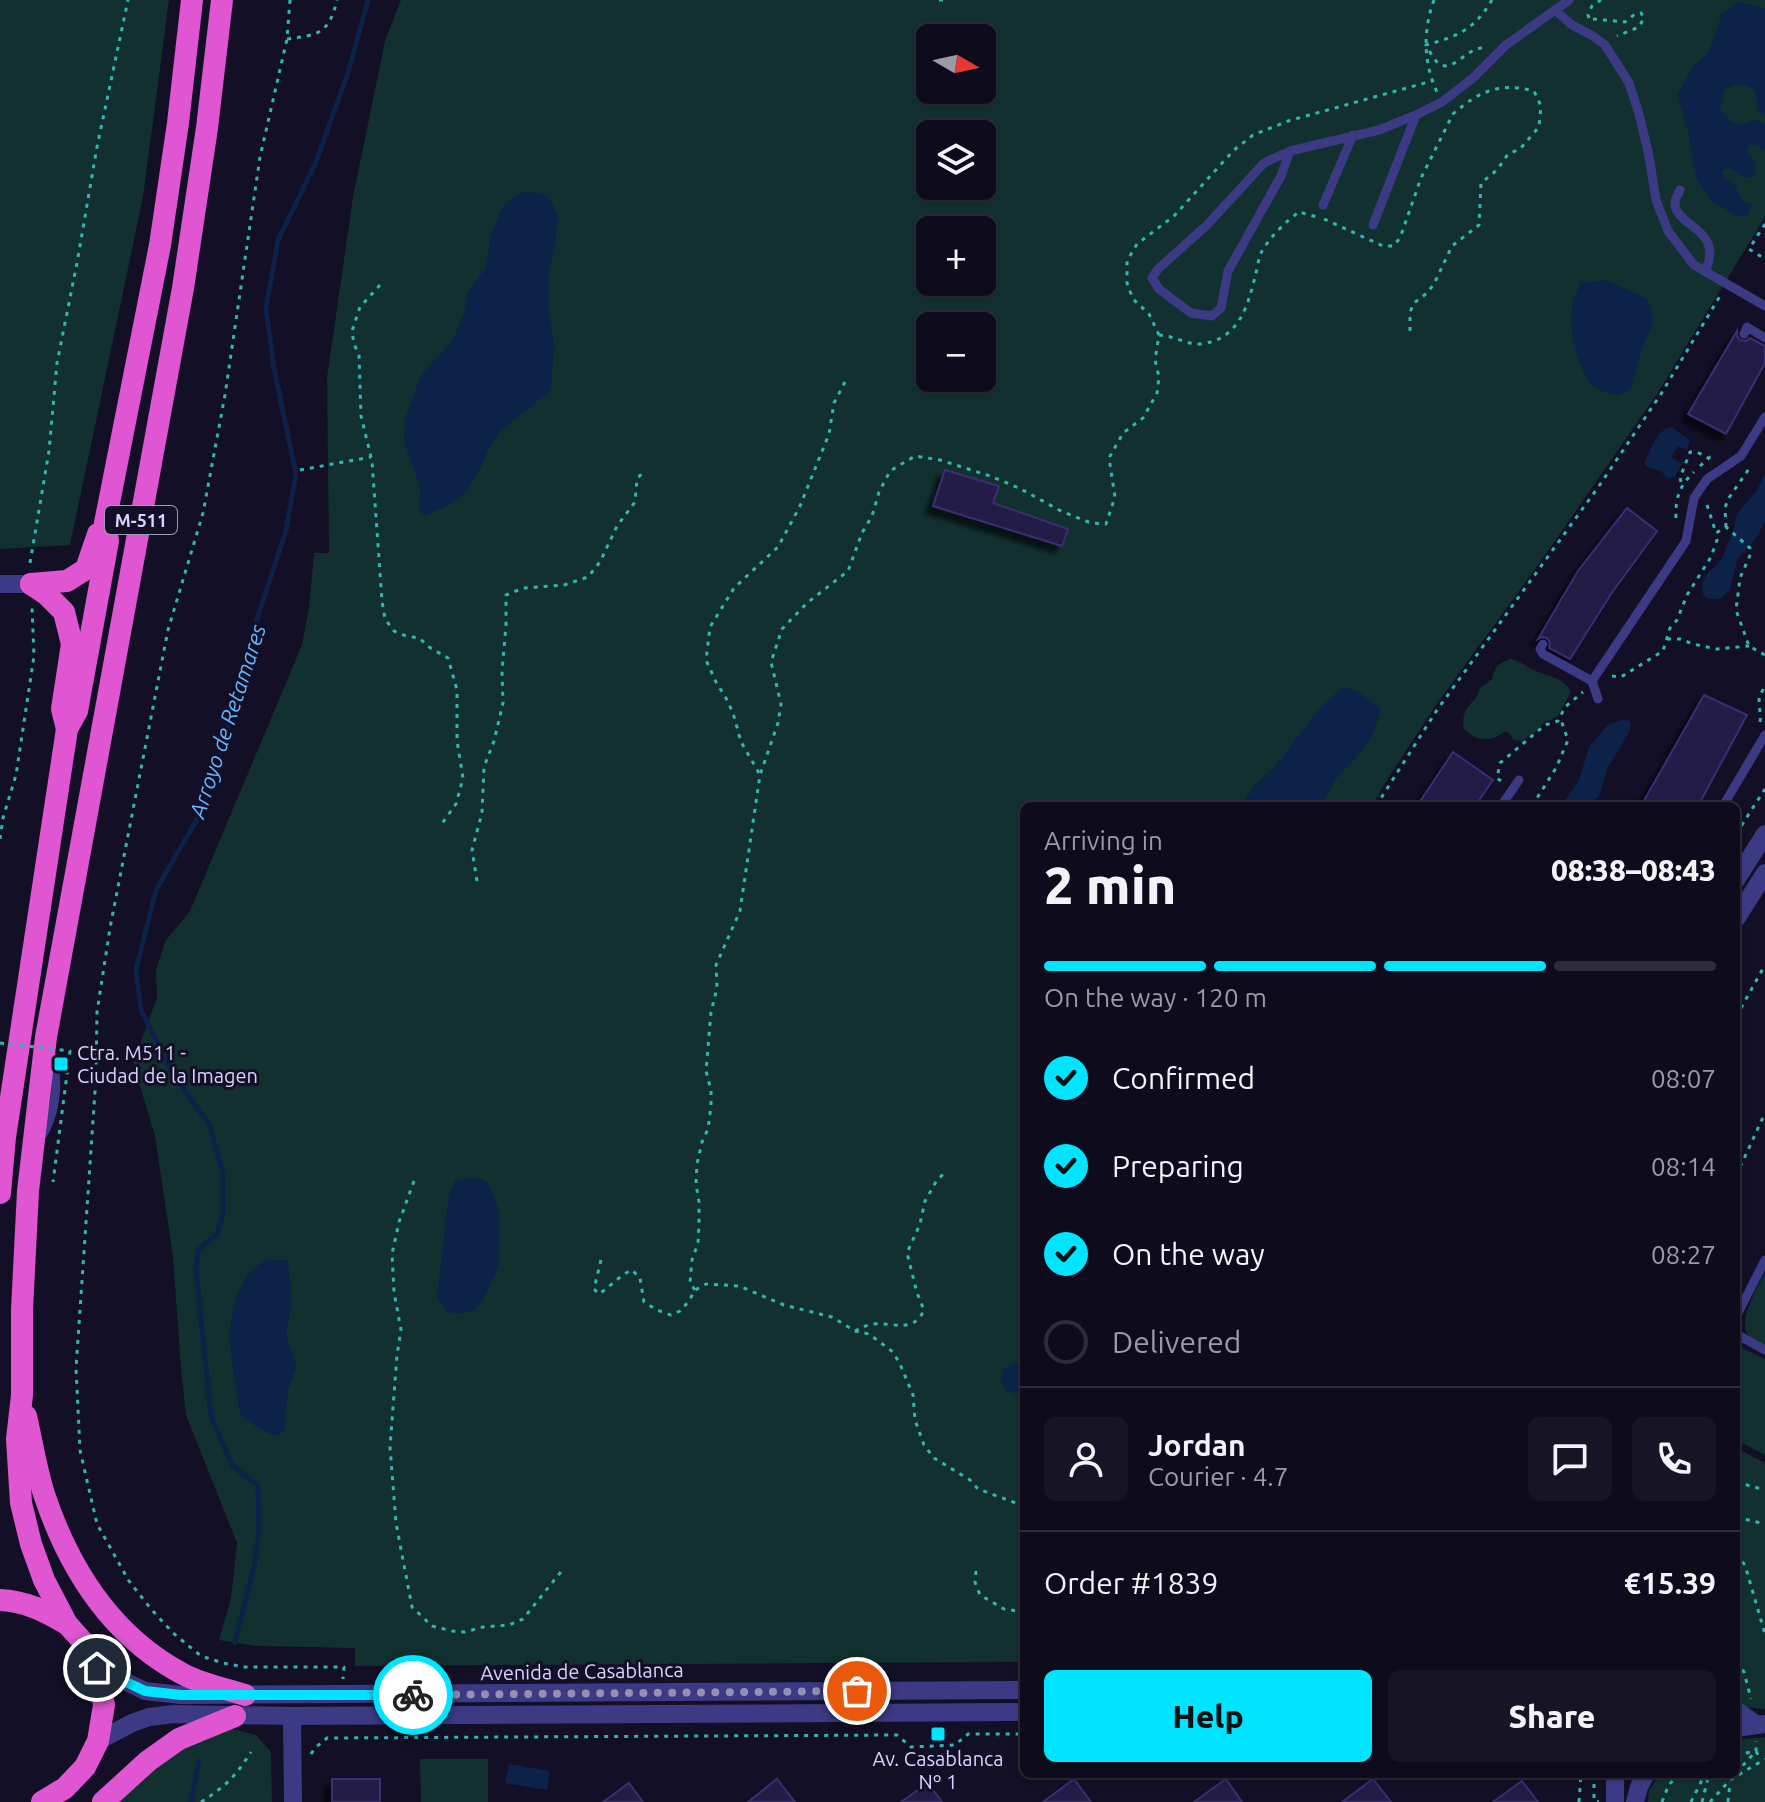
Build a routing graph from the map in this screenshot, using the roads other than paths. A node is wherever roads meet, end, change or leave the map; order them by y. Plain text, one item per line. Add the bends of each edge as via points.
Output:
1 (192, 0) edge
2 (222, 0) edge
3 (1569, 0) edge
4 (1555, 10) junction
5 (1416, 115) junction
6 (1353, 135) junction
7 (1290, 151) junction
8 (1680, 190) dead end
9 (1323, 205) dead end
10 (1373, 225) dead end
11 (1705, 271) junction
12 (1765, 306) edge
13 (1744, 334) dead end
14 (1765, 338) edge
15 (1765, 417) edge
16 (105, 523) junction
17 (0, 584) edge
18 (31, 584) junction
19 (1543, 644) dead end
20 (67, 729) junction
21 (1765, 736) edge
22 (1519, 780) dead end
23 (1504, 802) edge
24 (1725, 802) edge
25 (1765, 834) edge
26 (1765, 873) edge
27 (1740, 874) edge
28 (1740, 913) edge
29 (2, 1142) edge
30 (0, 1193) edge
31 (1765, 1260) edge
32 (1740, 1309) edge
33 (1740, 1336) edge
34 (1765, 1350) edge
35 (22, 1395) junction
36 (0, 1600) edge
37 (67, 1624) junction
38 (97, 1668) junction
39 (1020, 1690) edge
40 (245, 1695) junction
41 (1020, 1712) edge
42 (1740, 1712) edge
43 (235, 1716) junction
44 (292, 1716) junction
45 (1761, 1724) edge
46 (1740, 1727) edge
47 (98, 1741) junction
48 (1615, 1778) edge
49 (1644, 1778) edge
50 (42, 1802) edge
51 (103, 1802) edge
52 (293, 1802) edge
53 (1615, 1802) edge
54 (1635, 1802) edge

1 - 16 highway, M-511 via 160,245
2 - 35 highway, M-511 via 183,288 46,1037 28,1191
3 - 4 lane
4 - 5 lane via 1442,102
4 - 11 lane via 1602,43 1629,83 1668,231 1694,265
5 - 6 lane
5 - 10 lane
6 - 7 lane
6 - 9 lane
7 - 7 lane via 1264,163 1158,269 1152,278 1159,289 1191,313 1212,316 1221,308 1228,271
8 - 11 lane via 1677,211 1710,247
11 - 12 lane
13 - 14 lane via 1747,327
15 - 19 lane via 1741,456 1707,479 1694,498 1686,541 1598,670 1595,689 1543,654
16 - 18 highway, M-511 via 86,569 67,581
16 - 20 highway, M-511 via 108,541 77,711
17 - 18 street
18 - 20 highway, M-511 via 64,612 72,644 62,709
20 - 29 highway, M-511
21 - 24 lane
22 - 23 lane
25 - 27 street
26 - 28 street
29 - 30 highway, M-511
31 - 32 lane
33 - 34 lane
35 - 37 highway, M-511 via 17,1439 21,1503 44,1580
35 - 40 highway via 43,1492 86,1586 139,1646 183,1675
36 - 37 highway, M-511 via 40,1608
37 - 38 highway, M-511
38 - 40 street, Avenida de Casablanca via 145,1691
38 - 47 highway, M-511 via 104,1705
39 - 40 street, Avenida de Casablanca
41 - 44 street
42 - 45 street
43 - 44 street
43 - 47 street via 149,1717
43 - 51 highway via 179,1739
44 - 52 street
45 - 46 street
47 - 50 highway, M-511 via 85,1767
48 - 53 street
49 - 54 street

